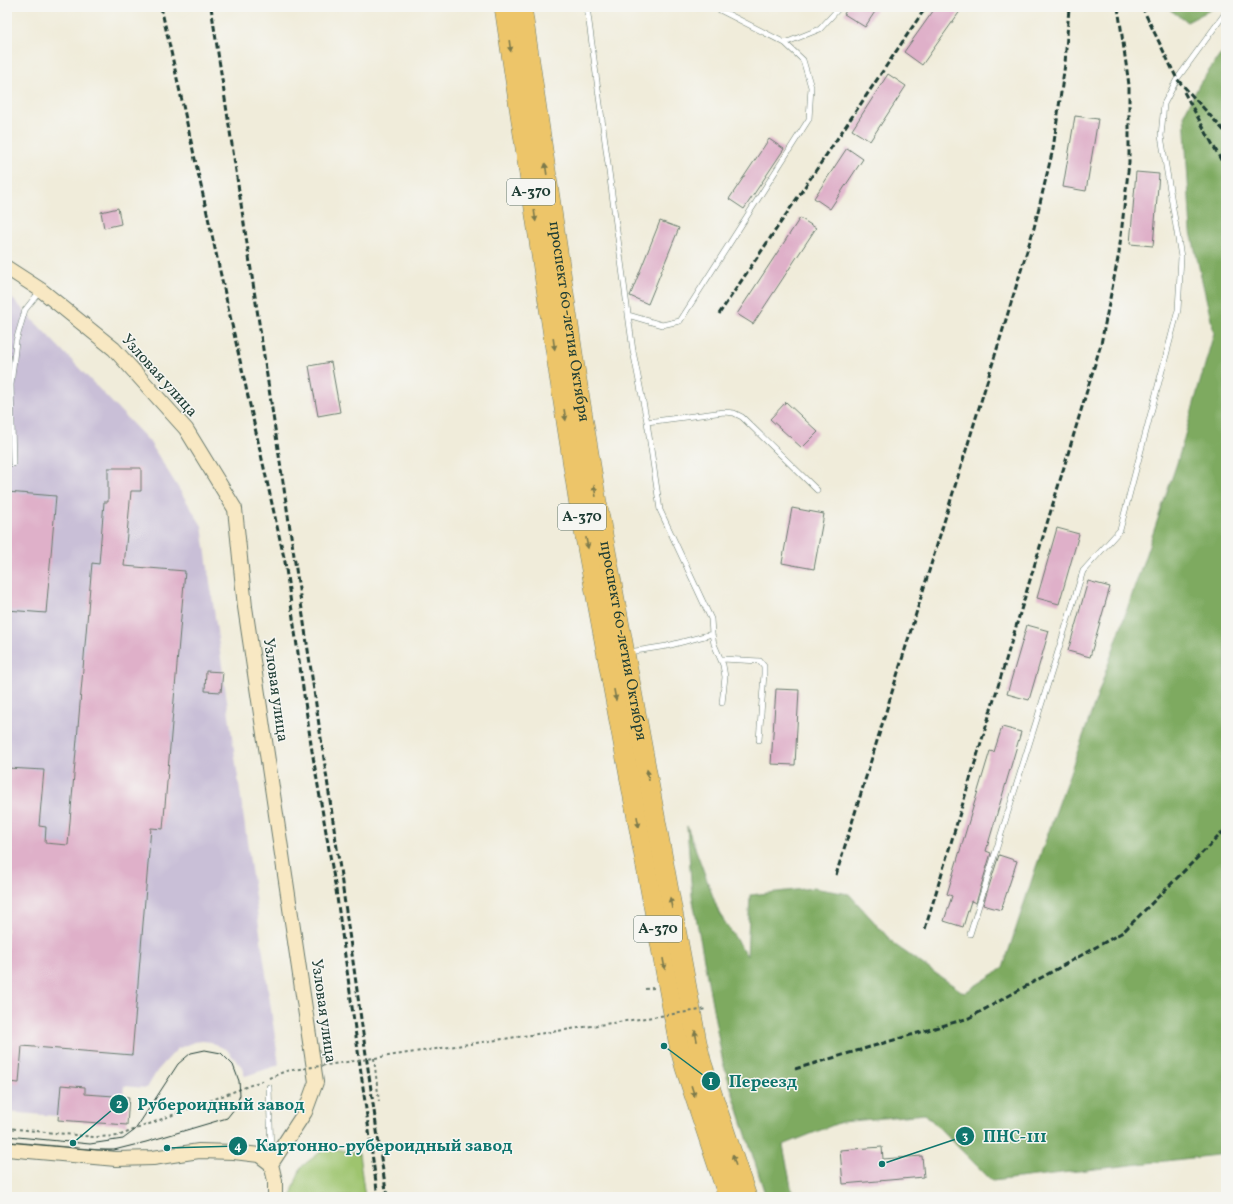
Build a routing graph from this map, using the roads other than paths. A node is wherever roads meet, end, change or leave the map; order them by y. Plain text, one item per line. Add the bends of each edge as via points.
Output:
1 (504, 7) edge
2 (522, 7) edge
3 (588, 7) edge
4 (714, 7) edge
5 (840, 7) edge
6 (1226, 12) edge
7 (786, 43) junction
8 (7, 268) edge
9 (41, 290) junction
10 (628, 315) junction
11 (647, 422) junction
12 (13, 464) dead end
13 (817, 490) dead end
14 (712, 634) junction
15 (617, 655) junction
16 (722, 659) junction
17 (722, 703) dead end
18 (759, 740) dead end
19 (970, 934) dead end
20 (269, 1087) dead end
21 (7, 1149) edge
22 (271, 1164) junction
23 (275, 1197) edge
24 (728, 1197) edge
25 (747, 1197) edge

1 -> 15 highway, проспект 60-летия Октября / А-370 via 579,505
15 -> 2 highway, проспект 60-летия Октября / А-370 via 597,502
3 - 10 lane
4 - 7 lane
5 - 7 lane via 820,29
6 - 19 lane via 1178,79 1164,104 1161,136 1181,257 1178,310 1120,530 1083,571
7 - 10 lane via 803,60 811,87 809,119 680,320 662,325
8 - 9 street, Узловая улица
9 - 12 lane via 25,310 16,341 11,385
9 - 22 street, Узловая улица via 114,349 186,429 235,509 246,615 316,1082 305,1112
10 - 11 lane
11 - 13 lane via 724,412 734,413 742,417
11 - 14 lane via 660,510 711,619
14 - 15 lane via 667,646
14 - 16 lane
15 -> 24 highway, проспект 60-летия Октября / А-370 via 680,1046
25 -> 15 highway, проспект 60-летия Октября / А-370 via 702,1063
16 - 17 lane
16 - 18 lane via 760,661 764,666
20 - 22 lane
21 - 22 street via 116,1159 153,1158 199,1151 234,1152 259,1155
22 - 23 street

